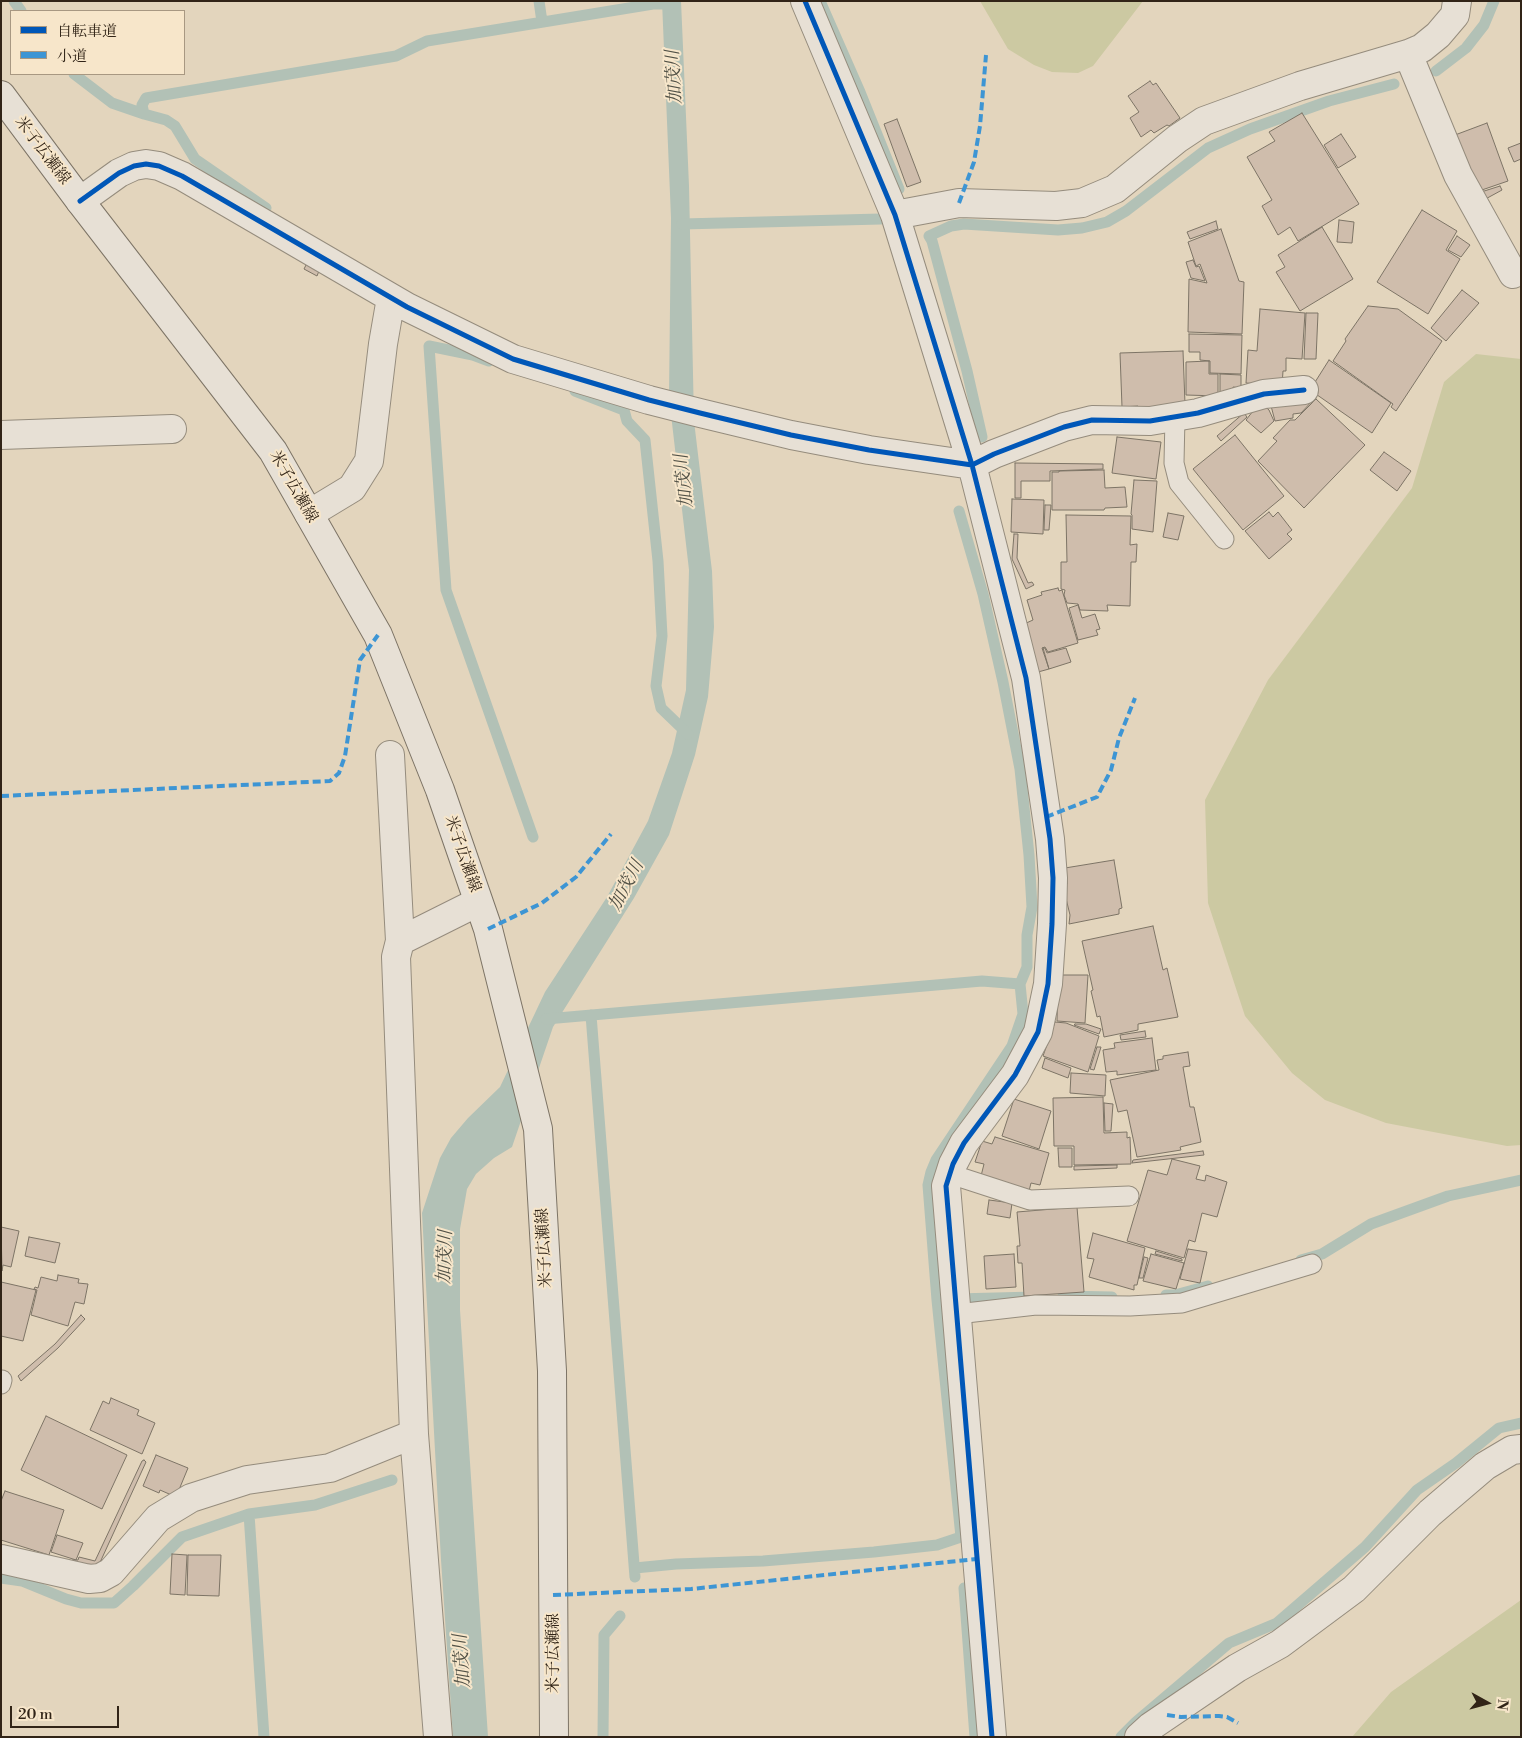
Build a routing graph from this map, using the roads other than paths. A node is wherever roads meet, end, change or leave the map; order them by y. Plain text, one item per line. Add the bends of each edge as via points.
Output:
1 (805, 1) edge
2 (1457, 1) edge
3 (1408, 54) junction
4 (1, 95) edge
5 (80, 201) junction
6 (895, 215) junction
7 (1513, 274) dead end
8 (391, 298) junction
9 (1304, 390) dead end
10 (1175, 417) junction
11 (172, 429) dead end
12 (1, 435) edge
13 (972, 465) junction
14 (309, 514) junction
15 (1224, 539) dead end
16 (390, 755) dead end
17 (478, 902) junction
18 (400, 941) junction
19 (950, 1174) junction
20 (1129, 1196) dead end
21 (1312, 1264) dead end
22 (957, 1314) junction
23 (414, 1434) junction
24 (1521, 1449) edge
25 (1, 1559) edge
26 (438, 1737) edge
27 (554, 1737) edge
28 (992, 1737) edge
29 (1139, 1737) edge

1 - 6 street
2 - 3 street via 1456,15 1438,35
3 - 6 street via 1300,86 1204,122 1115,189 1082,203 1056,206 959,203
3 - 7 street via 1458,175
4 - 5 street, 米子広瀬線
5 - 8 street via 134,166 158,166 182,176
5 - 14 street, 米子広瀬線 via 273,451
6 - 13 street
8 - 13 street via 513,359 648,400 800,437
8 - 14 street via 369,460 352,488
9 - 10 street via 1264,394
10 - 13 street via 1150,421 1092,420 1064,427
10 - 15 lane via 1174,463 1179,482
11 - 12 street
13 - 19 street via 1026,678 1050,839 1052,924 1048,984 1038,1032 1014,1075 964,1143
14 - 17 street, 米子広瀬線 via 378,635 440,790
16 - 18 street
17 - 18 street
17 - 27 street, 米子広瀬線 via 488,929 538,1129 552,1371
18 - 23 street via 396,957
19 - 20 lane via 1030,1200
19 - 22 street via 946,1186
21 - 22 lane via 1182,1304 1036,1305
22 - 28 street
23 - 25 street via 330,1468 247,1480 191,1498 158,1518 111,1572 100,1578 89,1579
23 - 26 street
24 - 29 street via 1512,1450 1485,1466 1430,1513 1354,1589 1280,1644 1237,1668

